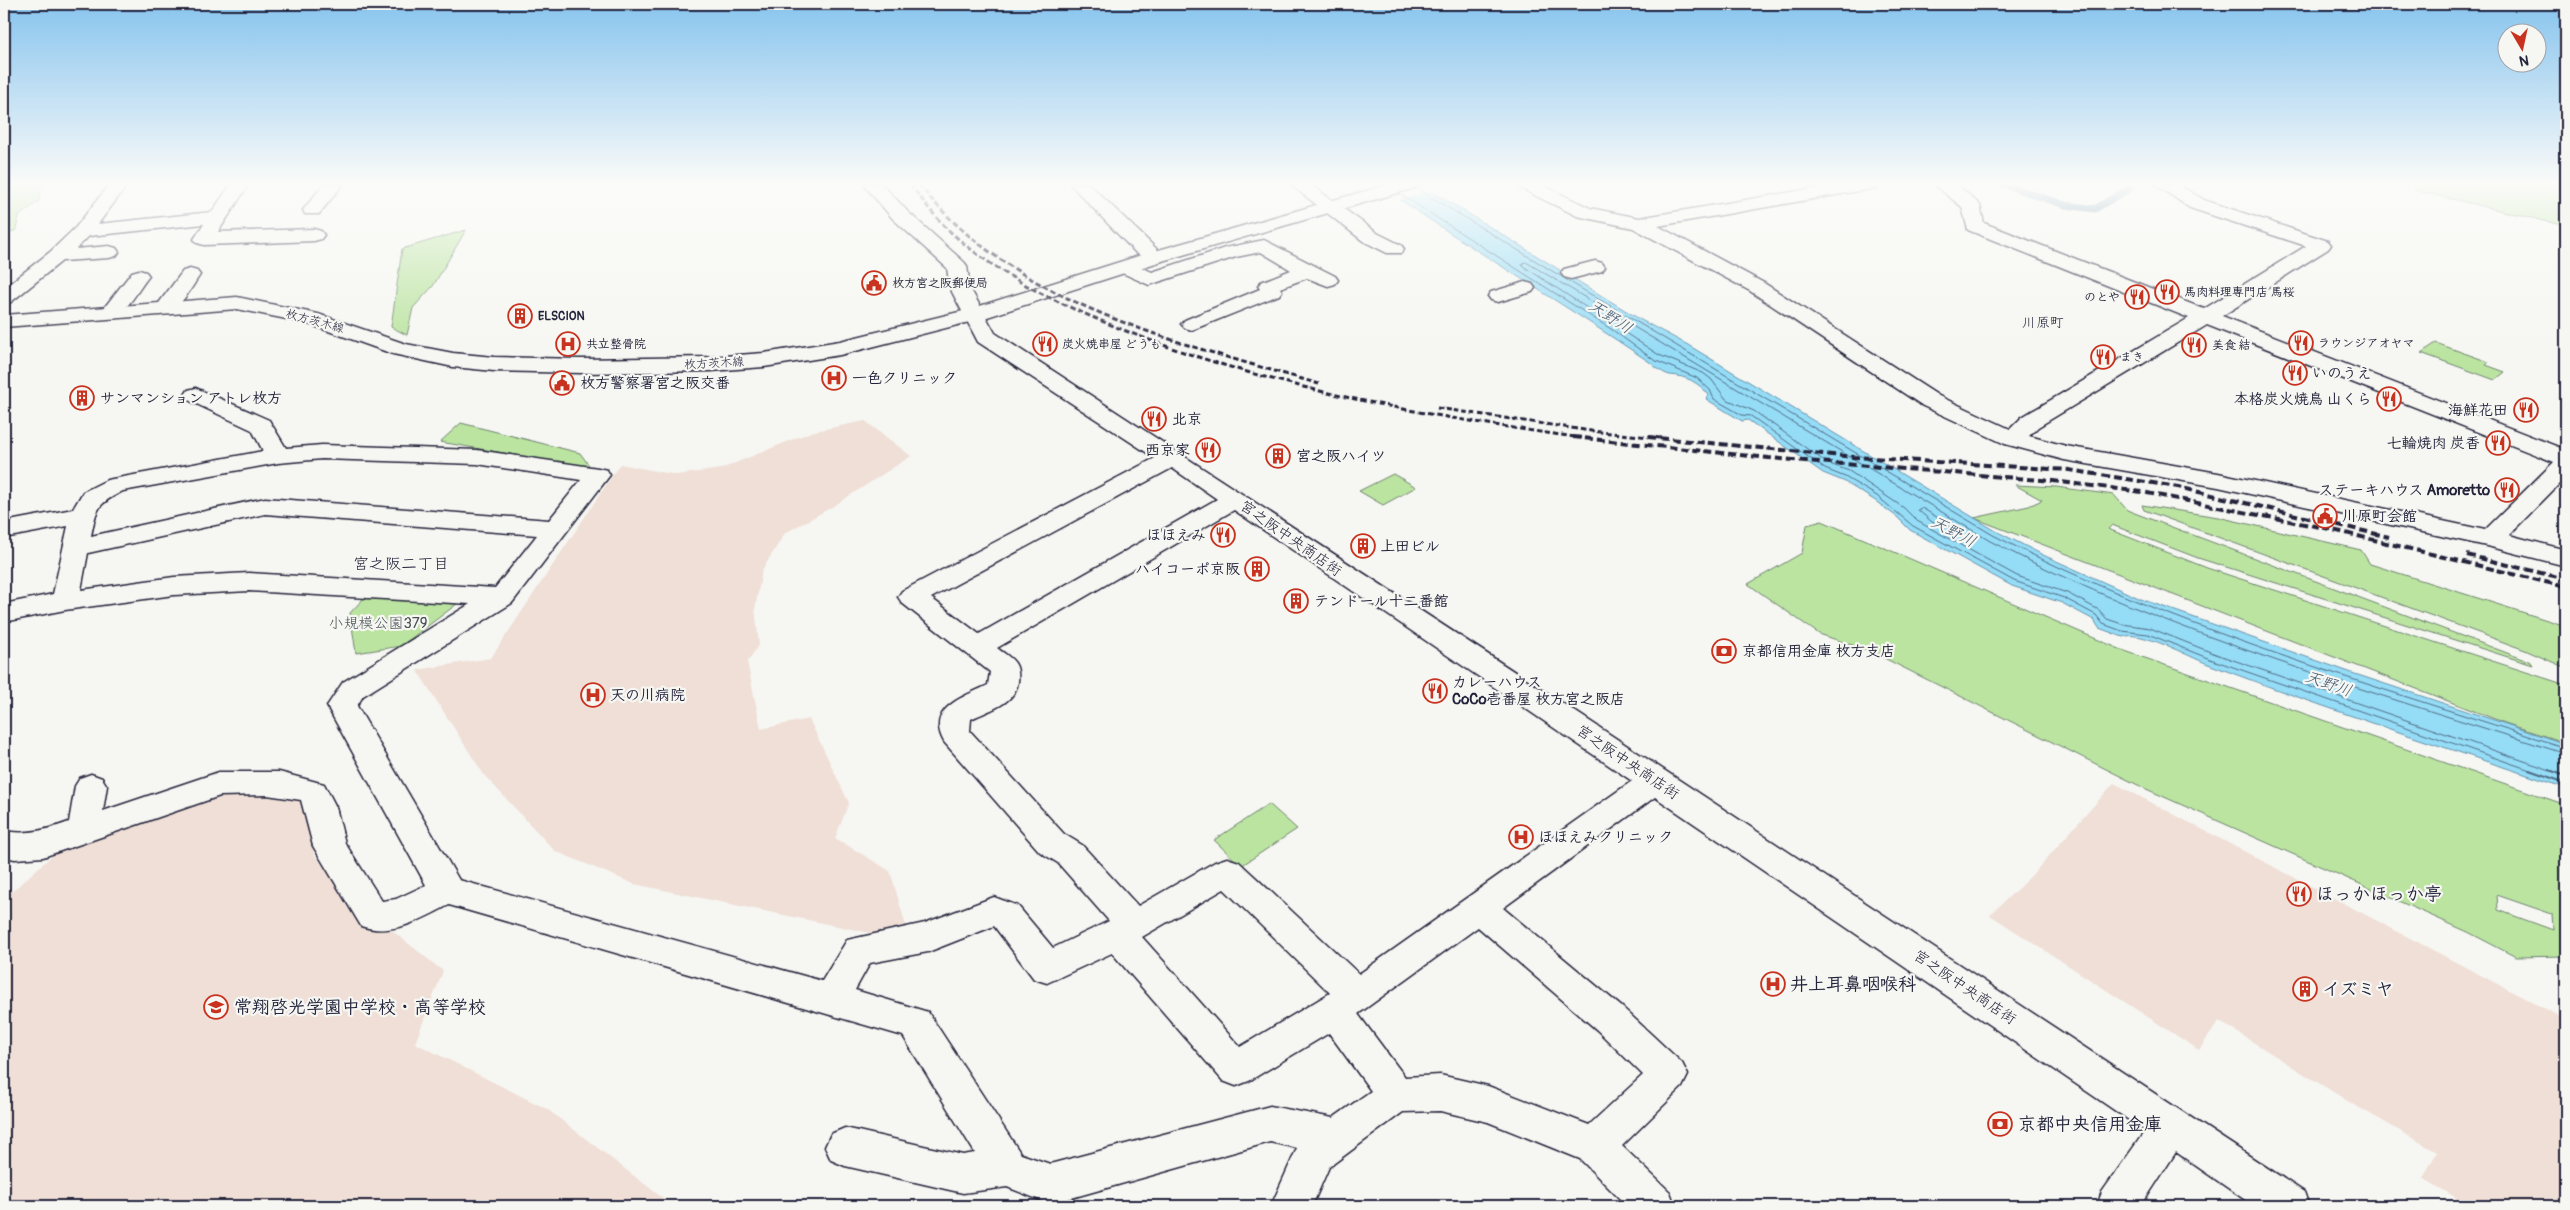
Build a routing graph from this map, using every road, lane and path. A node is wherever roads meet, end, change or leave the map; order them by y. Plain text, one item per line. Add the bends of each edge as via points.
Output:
1 (74, 240) edge
2 (928, 240) edge
3 (1135, 240) edge
4 (1213, 240) edge
5 (1377, 240) edge
6 (1670, 240) edge
7 (2012, 240) edge
8 (2315, 240) edge
9 (1394, 249) dead end
10 (109, 252) dead end
11 (57, 256) junction
12 (1155, 257) junction
13 (1595, 267) dead end
14 (1125, 268) junction
15 (1307, 271) junction
16 (1572, 273) dead end
17 (190, 275) dead end
18 (139, 276) dead end
19 (1328, 280) dead end
20 (1525, 288) dead end
21 (1498, 296) dead end
22 (4, 298) edge
23 (166, 307) junction
24 (111, 312) junction
25 (974, 315) junction
26 (2205, 316) junction
27 (4, 322) edge
28 (1192, 324) dead end
29 (196, 395) dead end
30 (2013, 439) junction
31 (278, 456) junction
32 (2566, 458) edge
33 (1171, 459) junction
34 (2566, 463) edge
35 (1235, 499) junction
36 (83, 515) junction
37 (557, 528) junction
38 (4, 530) edge
39 (2491, 539) junction
40 (76, 548) junction
41 (2566, 558) edge
42 (502, 597) junction
43 (65, 601) junction
44 (4, 613) edge
45 (978, 647) junction
46 (1655, 781) junction
47 (91, 786) dead end
48 (84, 831) junction
49 (4, 844) edge
50 (447, 891) junction
51 (1479, 908) junction
52 (1126, 929) junction
53 (832, 998) junction
54 (1346, 1003) junction
55 (1396, 1095) junction
56 (2170, 1126) junction
57 (1337, 1138) junction
58 (1594, 1146) junction
59 (844, 1147) dead end
60 (1007, 1168) junction
61 (1049, 1195) edge
62 (1291, 1206) edge
63 (1655, 1206) edge
64 (2117, 1206) edge
65 (2289, 1206) edge

1 - 11 street
2 - 25 street, 宮之阪中央商店街 via 957,266 960,288
3 - 12 street
4 - 12 street, 枚方茨木線
5 - 9 street
6 - 30 street via 1757,287 1932,401
7 - 26 street
8 - 26 street via 2323,243
10 - 11 street
11 - 22 street
12 - 14 street, 枚方茨木線
13 - 16 street
14 - 15 street via 1149,279 1232,252 1264,246
14 - 25 street, 枚方茨木線
15 - 19 street
15 - 28 street via 1268,286 1272,291
17 - 23 street
18 - 24 street
20 - 21 street
23 - 24 street, 枚方茨木線
23 - 25 street, 枚方茨木線 via 238,303 311,318 422,354 494,364 581,366 764,360 840,348
24 - 27 street, 枚方茨木線
25 - 33 street, 宮之阪中央商店街 via 986,338
26 - 30 street via 2030,422
26 - 32 street
29 - 31 street via 261,425
30 - 39 street via 2064,453 2218,480
31 - 36 street via 116,484 92,497
31 - 37 street via 351,452 477,457 598,475
33 - 35 street, 宮之阪中央商店街
33 - 45 street via 912,597
34 - 39 street
35 - 45 street
35 - 46 street, 宮之阪中央商店街
36 - 38 street
36 - 40 street
37 - 40 street via 264,506
37 - 42 street
39 - 41 street
40 - 43 street
42 - 43 street via 249,582 174,586
42 - 50 street via 353,688 342,706
43 - 44 street
45 - 52 street via 1005,669 1002,691 956,714 955,734 1052,843 1070,854
46 - 51 street
46 - 56 street, 宮之阪中央商店街
47 - 48 street
48 - 49 street via 43,844
48 - 50 street via 219,784 291,784 313,792 329,846 373,916 400,913
50 - 53 street
51 - 54 street
51 - 58 street via 1610,1019 1669,1076
52 - 53 street via 1047,968 1006,916 994,910 928,937 859,950
52 - 54 street via 1227,870
52 - 54 street via 1236,1069
53 - 60 street via 915,1023
54 - 55 street
55 - 57 street
55 - 58 street via 1440,1093 1488,1104
56 - 64 street
56 - 65 street, 宮之阪中央商店街
57 - 61 street via 1270,1124
57 - 62 street via 1315,1154
58 - 63 street
59 - 60 street via 963,1174
60 - 61 street

